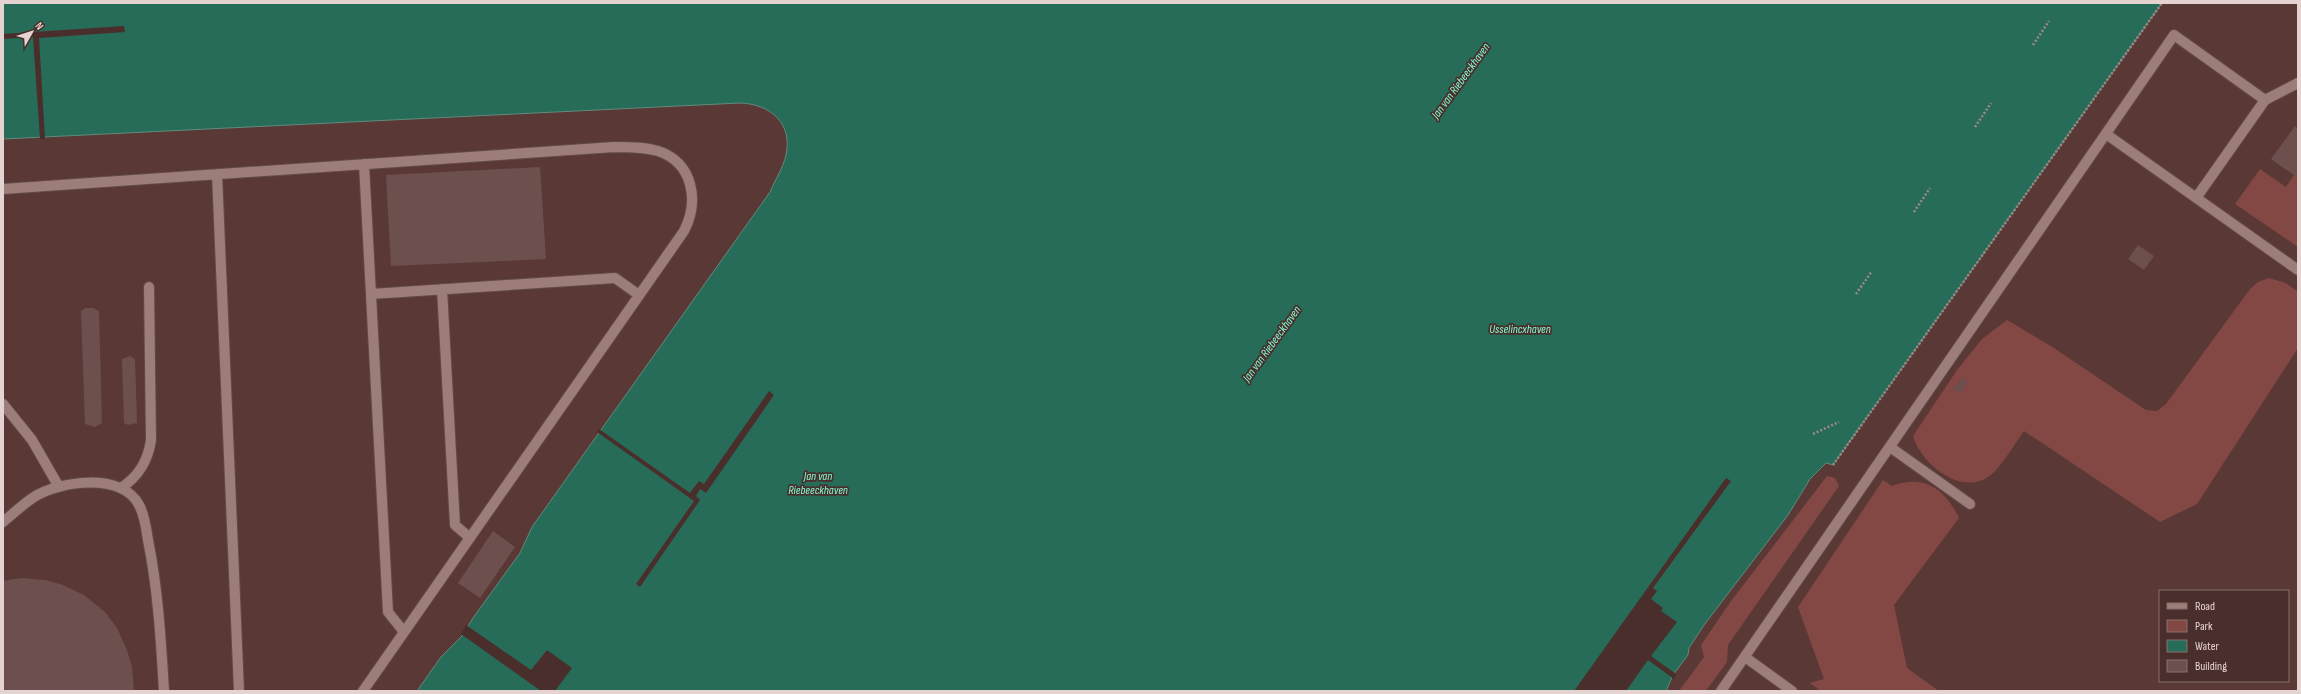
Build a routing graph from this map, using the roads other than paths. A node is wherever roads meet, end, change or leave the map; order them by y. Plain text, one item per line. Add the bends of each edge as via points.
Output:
1 (2298, 83) edge
2 (2265, 100) junction
3 (2106, 134) junction
4 (364, 164) junction
5 (216, 174) junction
6 (3, 189) edge
7 (2196, 198) junction
8 (2298, 270) edge
9 (149, 287) dead end
10 (442, 289) junction
11 (371, 294) junction
12 (639, 295) junction
13 (3, 404) edge
14 (1890, 447) junction
15 (59, 487) junction
16 (121, 488) junction
17 (1970, 504) dead end
18 (3, 522) edge
19 (470, 538) junction
20 (404, 632) junction
21 (1745, 657) junction
22 (164, 691) edge
23 (239, 691) edge
24 (363, 691) edge
25 (1721, 691) edge
26 (1792, 691) edge

1 - 2 lane
2 - 3 lane via 2174,36
2 - 7 lane
3 - 7 lane
3 - 14 lane
4 - 5 lane
4 - 11 lane
4 - 12 lane via 614,147 658,151 683,169 690,183 692,208 684,231
5 - 6 lane
5 - 23 lane
7 - 8 lane
9 - 16 lane via 150,451 139,472
10 - 11 lane
10 - 12 lane via 615,278
10 - 19 lane via 455,525
11 - 20 lane via 388,612
12 - 19 lane
13 - 15 lane via 32,440
14 - 17 lane
14 - 21 lane
15 - 16 lane via 86,483
15 - 18 lane via 34,497
16 - 22 lane via 139,503 143,514 153,566
19 - 20 lane
20 - 24 lane
21 - 25 lane
21 - 26 lane

